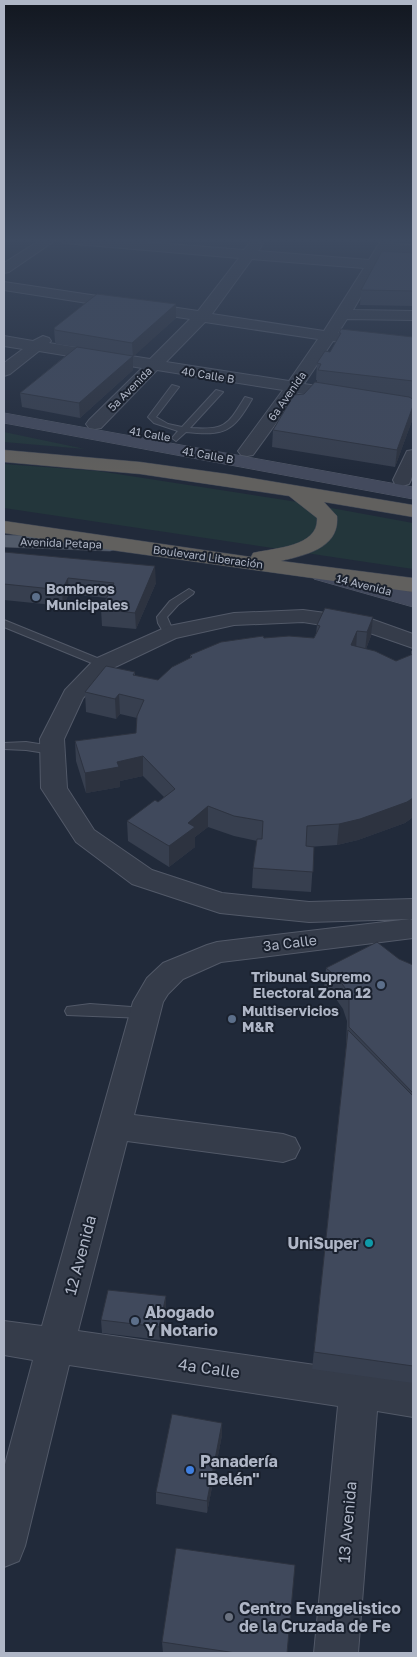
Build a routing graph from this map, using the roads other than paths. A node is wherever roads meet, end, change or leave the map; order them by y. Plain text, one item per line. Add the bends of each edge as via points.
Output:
1 (202, 316) edge
2 (204, 316) edge
3 (340, 316) edge
4 (58, 329) edge
5 (328, 336) junction
6 (4, 341) edge
7 (35, 346) junction
8 (413, 347) edge
9 (152, 366) junction
10 (4, 371) edge
11 (176, 387) dead end
12 (294, 388) junction
13 (219, 392) dead end
14 (248, 399) dead end
15 (413, 406) edge
16 (4, 408) edge
17 (4, 418) edge
18 (95, 424) junction
19 (180, 434) junction
20 (4, 446) edge
21 (247, 451) junction
22 (413, 455) edge
23 (4, 456) edge
24 (140, 468) junction
25 (410, 485) edge
26 (290, 490) junction
27 (413, 511) edge
28 (4, 527) edge
29 (4, 541) edge
30 (118, 545) junction
31 (243, 562) junction
32 (315, 572) junction
33 (413, 585) edge
34 (189, 592) dead end
35 (413, 600) edge
36 (4, 623) edge
37 (169, 633) junction
38 (413, 640) edge
39 (103, 664) junction
40 (4, 746) edge
41 (52, 750) junction
42 (309, 912) junction
43 (413, 921) edge
44 (321, 939) junction
45 (173, 971) joint
46 (72, 1011) dead end
47 (145, 1013) junction
48 (114, 1126) junction
49 (283, 1148) dead end
50 (4, 1338) edge
51 (55, 1346) junction
52 (358, 1390) junction
53 (413, 1398) edge
54 (4, 1546) edge
55 (336, 1653) edge

1 - 9 street, 5a Avenida
2 - 5 street
3 - 5 street, 6a Avenida
4 - 7 street
5 - 8 street
5 - 12 street, 6a Avenida
6 - 7 street, 40 Calle B
7 - 9 street, 40 Calle B
7 - 10 street
9 - 12 street, 40 Calle B
9 - 18 street, 5a Avenida
11 - 19 lane via 152,417
12 - 15 street, 40 Calle B
12 - 21 street, 6a Avenida
13 - 19 lane
14 - 19 lane via 235,422 228,427
16 - 18 main road, 41 Calle
17 - 25 main road, 41 Calle B
18 - 19 main road, 41 Calle
19 - 21 main road, 41 Calle
20 - 24 highway via 71,452
21 - 25 main road, 41 Calle
22 - 25 street
23 - 24 highway
24 - 26 highway
26 - 27 highway
26 - 31 highway via 327,516 327,529 318,540 294,551
28 - 30 highway, Boulevard Liberación
29 - 30 main road, Avenida Petapa
30 - 31 highway, Boulevard Liberación
31 - 32 highway, Boulevard Liberación
32 - 33 highway, Boulevard Liberación
32 - 35 main road, 14 Avenida
34 - 37 lane via 162,617
36 - 39 lane
37 - 38 street via 234,619 303,616 371,626
37 - 39 street
39 - 41 street via 73,695 52,739
40 - 41 lane
41 - 42 street via 54,788 85,836 142,876 220,903
42 - 43 street
42 - 44 street
43 - 44 street, 3a Calle
44 - 45 street, 3a Calle via 217,952
45 - 47 street, 12 Avenida via 157,986
46 - 47 lane
47 - 48 street, 12 Avenida
48 - 49 street
48 - 51 street, 12 Avenida
50 - 51 street, 4a Calle
51 - 52 street, 4a Calle
51 - 54 street, 12 Avenida
52 - 53 street, 4a Calle
52 - 55 street, 13 Avenida

